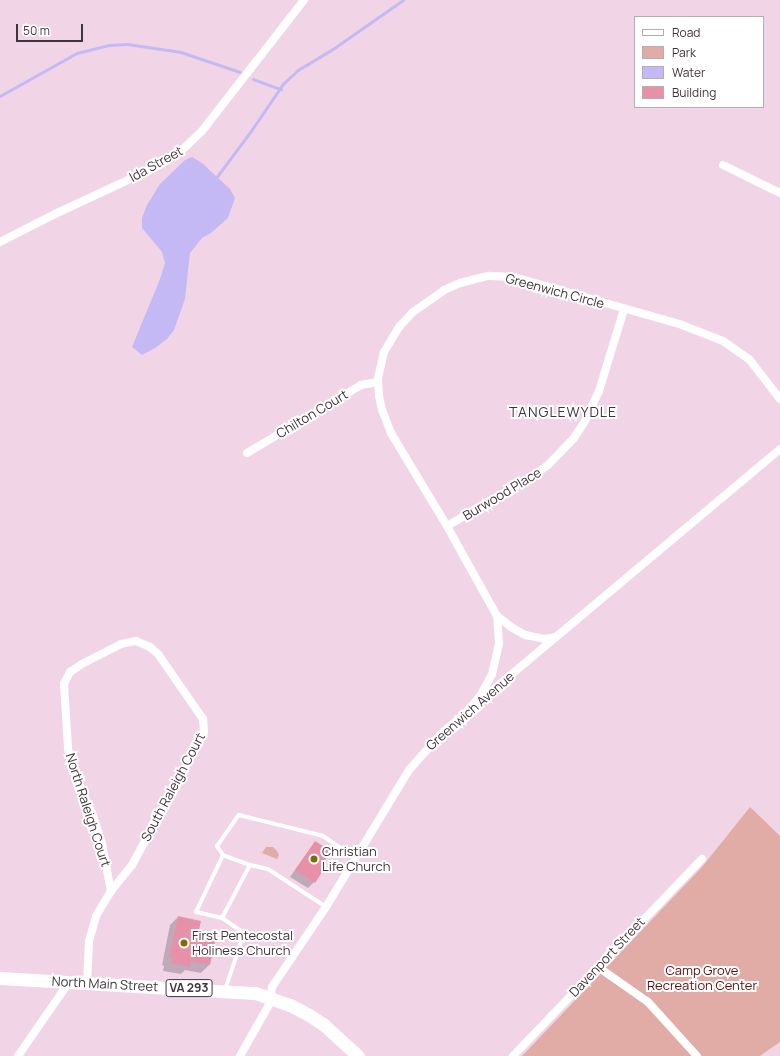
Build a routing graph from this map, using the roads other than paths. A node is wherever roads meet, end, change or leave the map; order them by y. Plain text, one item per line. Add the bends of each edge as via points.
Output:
1 (304, 0) edge
2 (723, 165) dead end
3 (780, 193) edge
4 (0, 242) edge
5 (624, 309) junction
6 (378, 382) junction
7 (780, 399) edge
8 (780, 449) edge
9 (247, 453) dead end
10 (447, 526) junction
11 (497, 616) junction
12 (555, 637) junction
13 (164, 662) joint
14 (468, 711) junction
15 (223, 856) junction
16 (356, 859) junction
17 (702, 859) dead end
18 (250, 865) junction
19 (111, 891) junction
20 (326, 907) junction
21 (222, 918) junction
22 (598, 967) junction
23 (0, 978) edge
24 (69, 982) junction
25 (87, 983) junction
26 (225, 990) junction
27 (272, 998) junction
28 (18, 1056) edge
29 (240, 1056) edge
30 (358, 1056) edge
31 (513, 1056) edge
32 (697, 1056) edge

1 - 4 street, Ida Street via 202,131 179,153 158,166
2 - 3 street
5 - 6 street, Greenwich Circle via 514,278 489,276 471,280 444,290 426,301 400,327 384,352
5 - 7 street, Greenwich Circle via 682,325 723,340 749,359
5 - 10 street, Burwood Place via 599,391 574,438 548,465 533,476
6 - 9 street, Chilton Court via 361,385
6 - 10 street, Greenwich Circle via 382,410 391,433
8 - 12 street
10 - 11 street, Greenwich Circle
11 - 12 street, Greenwich Circle via 525,635 545,639
11 - 14 street, Greenwich Circle via 499,642 492,674
12 - 14 street, Greenwich Avenue
13 - 19 street, South Raleigh Court via 203,719 204,732 132,865
13 - 19 street, North Raleigh Court via 150,648 129,641 82,664 70,672 65,682 67,741 71,765 102,844
14 - 16 street, Greenwich Avenue via 442,732 409,770
15 - 16 lane via 217,846 239,815 323,836
15 - 18 lane
15 - 21 lane via 196,912
16 - 20 street, Greenwich Avenue
17 - 22 street, Davenport Street
18 - 20 lane via 268,869
18 - 21 lane
19 - 25 street, South Raleigh Court via 92,928
20 - 27 street, Greenwich Avenue via 272,987
21 - 26 lane via 240,930 241,942
22 - 31 street, Davenport Street
22 - 32 street via 648,1002
23 - 24 main road, North Main Street / VA 293
24 - 25 main road, North Main Street / VA 293
24 - 28 street
25 - 26 main road, North Main Street / VA 293
26 - 27 main road, North Main Street / VA 293
27 - 29 street, Greenwich Avenue
27 - 30 main road, North Main Street / VA 293 via 290,1005 322,1024

